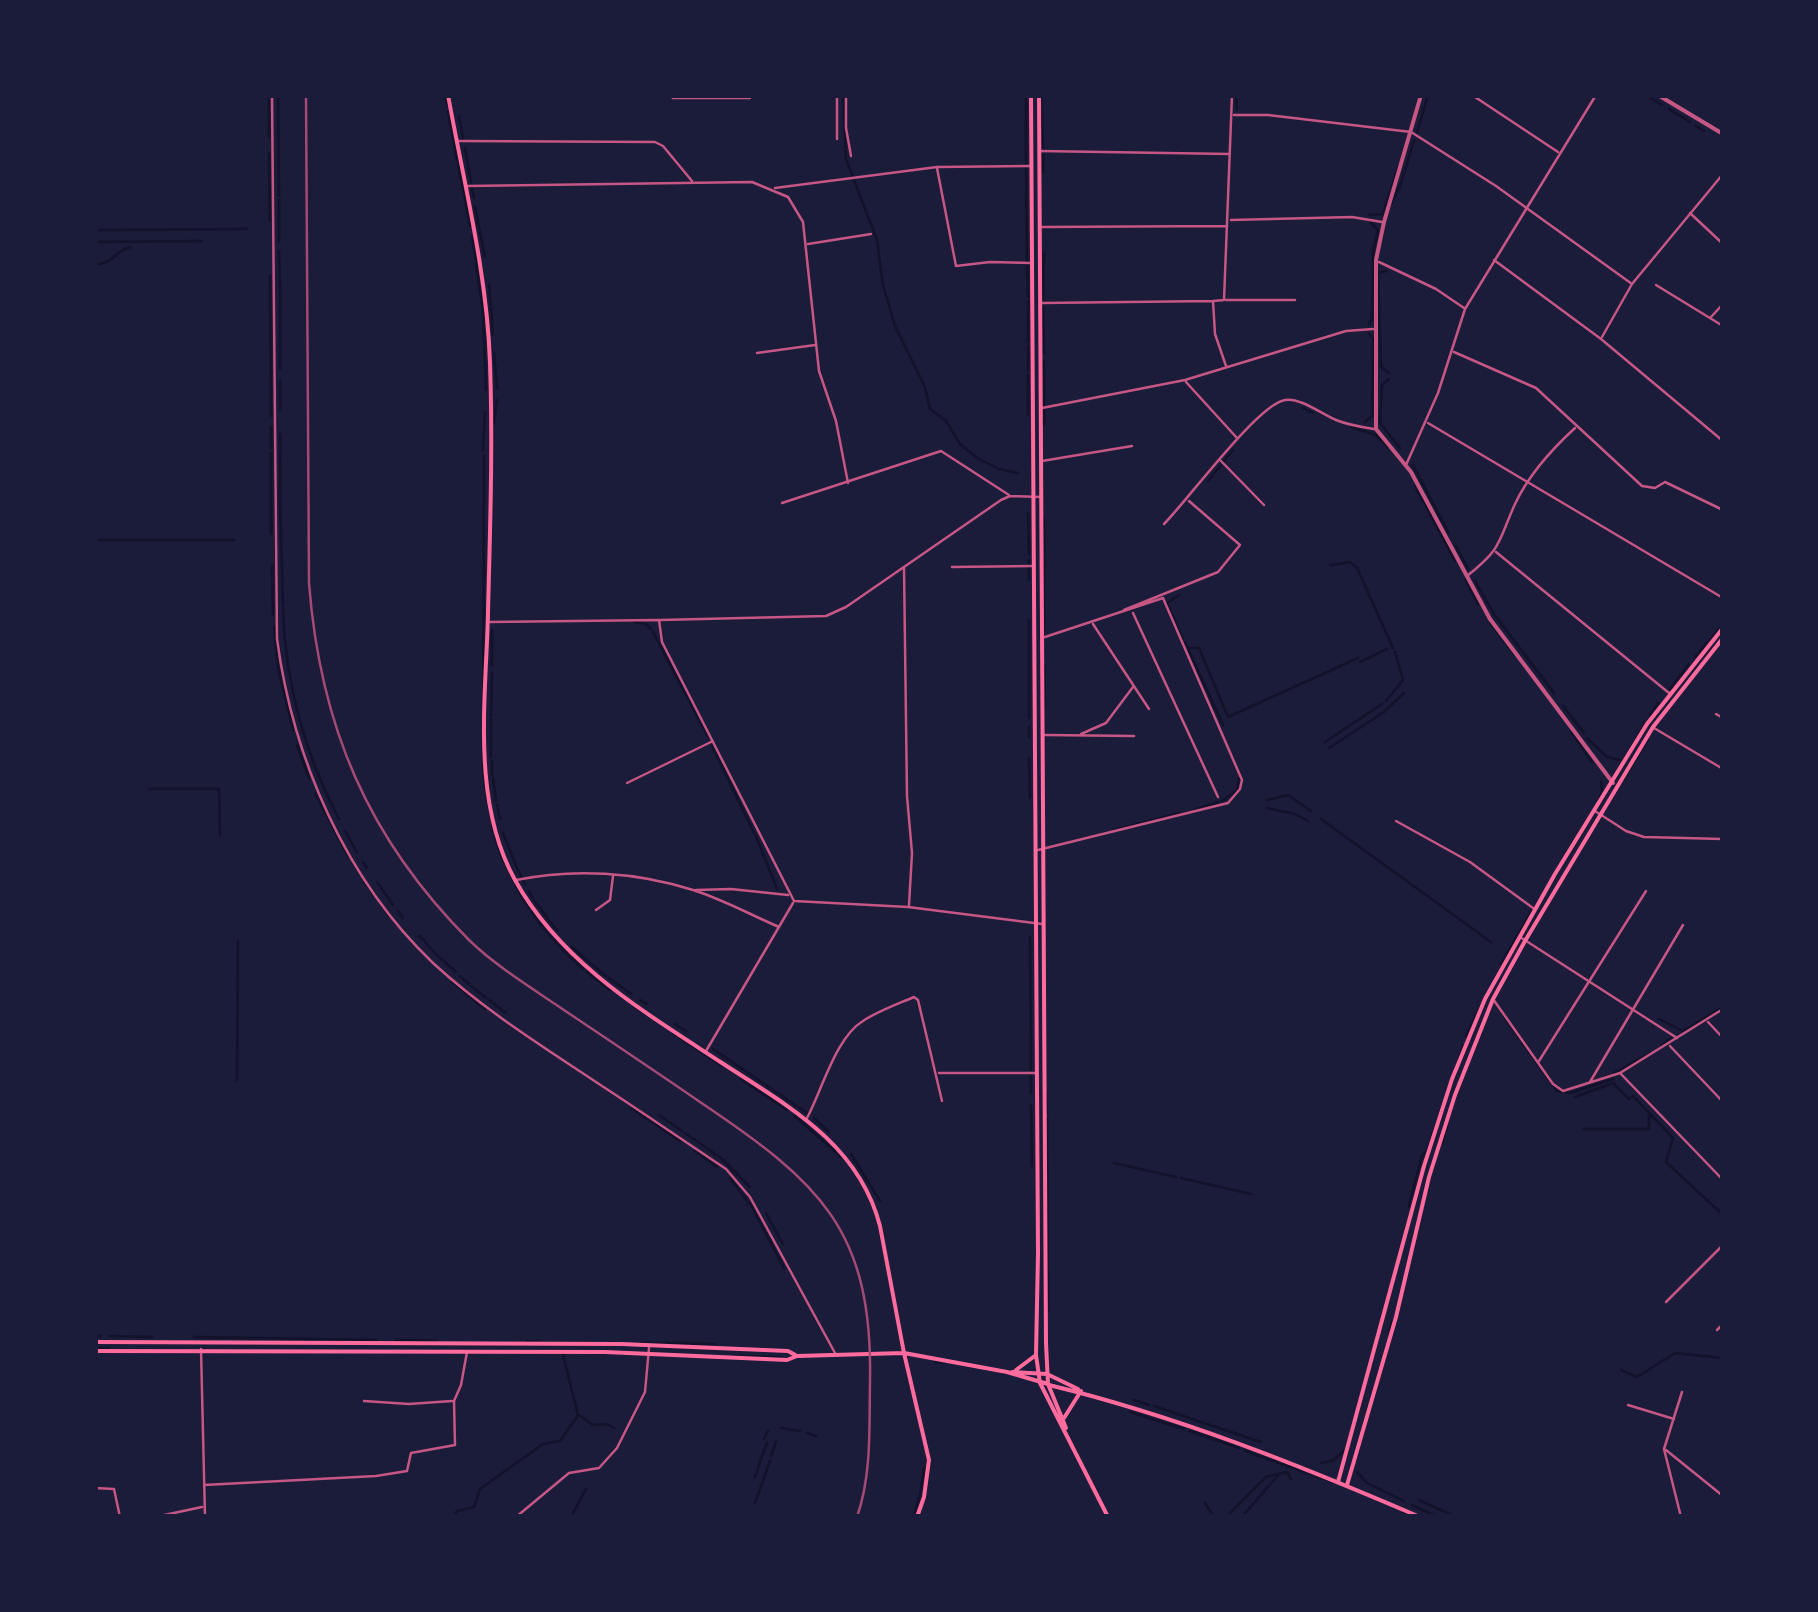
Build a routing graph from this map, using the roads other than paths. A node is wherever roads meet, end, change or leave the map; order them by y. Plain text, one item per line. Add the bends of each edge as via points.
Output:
1 (272, 95) edge
2 (448, 95) edge
3 (670, 95) edge
4 (750, 95) edge
5 (837, 95) edge
6 (846, 95) edge
7 (1031, 95) edge
8 (1039, 95) edge
9 (1232, 95) edge
10 (1421, 95) edge
11 (1472, 95) edge
12 (1596, 95) edge
13 (1658, 95) edge
14 (1234, 115) junction
15 (1412, 132) junction
16 (1723, 134) edge
17 (838, 139) dead end
18 (456, 142) junction
19 (1040, 151) junction
20 (1559, 153) junction
21 (1232, 154) junction
22 (850, 156) dead end
23 (937, 166) junction
24 (1032, 166) junction
25 (1723, 174) edge
26 (694, 184) junction
27 (465, 186) junction
28 (774, 188) junction
29 (1526, 208) junction
30 (1689, 212) junction
31 (1228, 220) junction
32 (1384, 222) junction
33 (1228, 226) junction
34 (1032, 227) junction
35 (1040, 227) junction
36 (871, 234) dead end
37 (806, 244) junction
38 (1723, 244) edge
39 (1376, 260) junction
40 (1494, 260) junction
41 (1032, 263) junction
42 (1632, 284) junction
43 (1656, 285) dead end
44 (1224, 300) junction
45 (1295, 300) dead end
46 (1213, 301) junction
47 (1041, 303) junction
48 (1723, 304) edge
49 (1465, 309) junction
50 (1710, 318) junction
51 (1723, 326) edge
52 (1375, 329) junction
53 (1601, 338) junction
54 (816, 345) junction
55 (1452, 352) junction
56 (756, 353) dead end
57 (1226, 367) junction
58 (1185, 380) junction
59 (1042, 408) junction
60 (1426, 421) junction
61 (1576, 427) junction
62 (1376, 429) junction
63 (1237, 438) junction
64 (1723, 442) edge
65 (1132, 446) dead end
66 (1220, 460) junction
67 (1042, 461) junction
68 (1406, 464) junction
69 (1529, 480) junction
70 (848, 483) junction
71 (1010, 496) junction
72 (1034, 497) junction
73 (1042, 497) junction
74 (1188, 500) junction
75 (782, 503) dead end
76 (1264, 505) dead end
77 (1723, 510) edge
78 (1164, 524) dead end
79 (1496, 552) junction
80 (1034, 566) junction
81 (904, 567) junction
82 (952, 567) dead end
83 (1466, 577) junction
84 (1723, 598) edge
85 (1132, 610) junction
86 (1124, 612) junction
87 (659, 620) junction
88 (488, 622) junction
89 (1092, 622) junction
90 (1723, 628) edge
91 (1044, 638) junction
92 (1723, 638) edge
93 (1710, 647) junction
94 (1134, 686) junction
95 (1669, 693) junction
96 (1149, 710) dead end
97 (1716, 714) dead end
98 (1723, 718) edge
99 (1653, 727) junction
100 (1044, 735) junction
101 (1076, 736) junction
102 (1134, 736) dead end
103 (715, 740) junction
104 (1723, 769) edge
105 (1611, 781) junction
106 (627, 782) dead end
107 (1616, 785) junction
108 (1218, 797) dead end
109 (1597, 812) junction
110 (1396, 821) dead end
111 (1723, 839) edge
112 (1034, 850) junction
113 (1045, 850) junction
114 (613, 875) junction
115 (515, 880) junction
116 (695, 890) junction
117 (1646, 891) dead end
118 (791, 895) junction
119 (794, 902) junction
120 (908, 906) junction
121 (1534, 909) junction
122 (596, 910) dead end
123 (1035, 924) junction
124 (1044, 924) junction
125 (1683, 925) dead end
126 (779, 927) junction
127 (1518, 937) junction
128 (1525, 940) junction
129 (1590, 981) junction
130 (1494, 1000) junction
131 (1633, 1007) junction
132 (1723, 1010) edge
133 (1706, 1021) junction
134 (1723, 1038) edge
135 (1678, 1039) junction
136 (1669, 1045) junction
137 (706, 1052) junction
138 (1538, 1062) junction
139 (1036, 1073) junction
140 (1620, 1073) junction
141 (938, 1074) junction
142 (1589, 1083) junction
143 (942, 1101) dead end
144 (1723, 1102) edge
145 (807, 1120) junction
146 (1723, 1180) edge
147 (1723, 1245) edge
148 (1666, 1302) dead end
149 (1723, 1324) edge
150 (1717, 1330) dead end
151 (95, 1342) edge
152 (104, 1342) junction
153 (468, 1344) junction
154 (605, 1344) junction
155 (649, 1346) junction
156 (546, 1348) junction
157 (718, 1348) junction
158 (201, 1349) junction
159 (95, 1350) edge
160 (104, 1350) junction
161 (467, 1351) junction
162 (604, 1352) junction
163 (904, 1353) junction
164 (648, 1354) junction
165 (836, 1355) junction
166 (1036, 1355) junction
167 (797, 1356) junction
168 (718, 1358) junction
169 (1009, 1372) junction
170 (1038, 1372) junction
171 (1047, 1374) junction
172 (1040, 1383) junction
173 (1048, 1384) junction
174 (1081, 1391) junction
175 (1682, 1392) dead end
176 (364, 1401) dead end
177 (454, 1401) junction
178 (1628, 1405) dead end
179 (1064, 1418) junction
180 (1674, 1419) junction
181 (1066, 1432) junction
182 (1664, 1449) junction
183 (1338, 1482) junction
184 (204, 1485) junction
185 (1347, 1486) junction
186 (95, 1488) edge
187 (1723, 1496) edge
188 (204, 1507) junction
189 (120, 1517) edge
190 (155, 1517) edge
191 (205, 1517) edge
192 (516, 1517) edge
193 (917, 1517) edge
194 (1108, 1517) edge
195 (1420, 1517) edge
196 (1682, 1517) edge

1 - 165 street via 277,639 298,740 337,833 404,930 463,989 738,1181
2 - 18 main road
3 - 4 street
5 - 17 street
6 - 22 street
7 - 24 main road
8 - 19 main road
9 - 14 street
10 - 15 street
11 - 20 street
12 - 20 street
13 - 16 street
14 - 15 street
14 - 21 street
15 - 29 street
15 - 32 street
18 - 26 street via 656,142
18 - 27 main road
19 - 21 street
19 - 35 main road
20 - 29 street
21 - 31 street
23 - 24 street
23 - 28 street
23 - 41 street via 956,266
24 - 34 main road
25 - 30 street
26 - 27 street
26 - 28 street
27 - 88 main road via 490,365
28 - 37 street via 794,203
29 - 40 street
29 - 42 street
30 - 38 street
30 - 42 street
31 - 32 street
31 - 33 street
32 - 39 street
33 - 35 street
33 - 44 street
34 - 35 street
34 - 41 main road
35 - 47 main road
36 - 37 street
37 - 54 street
39 - 49 street
39 - 52 street
40 - 49 street
40 - 53 street
41 - 72 main road
42 - 53 street
43 - 50 street
44 - 45 street
44 - 46 street
46 - 47 street
46 - 57 street
47 - 59 main road
48 - 50 street
49 - 55 street
50 - 51 street
52 - 57 street via 1346,331
52 - 62 street
53 - 64 street
54 - 56 street
54 - 70 street
55 - 60 street
55 - 61 street via 1532,385
57 - 58 street
58 - 59 street
58 - 63 street
59 - 67 main road
60 - 68 street
60 - 69 street
61 - 69 street
61 - 77 street via 1642,486 1666,482
62 - 63 street via 1285,400
62 - 68 street
63 - 66 street
65 - 67 street
66 - 74 street
66 - 76 street
67 - 73 main road
68 - 83 street
69 - 79 street
69 - 84 street
70 - 71 street via 941,450
70 - 75 street
71 - 72 street
71 - 81 street
72 - 73 street
72 - 80 main road
73 - 91 main road
74 - 78 street
74 - 86 street via 1240,545 1218,572
79 - 83 street
79 - 95 street
80 - 82 street
80 - 112 main road
81 - 87 street via 826,616
81 - 120 street
83 - 105 street via 1500,634
85 - 86 street
85 - 108 street
85 - 113 street via 1163,598 1241,772 1240,789 1228,802
86 - 89 street
87 - 88 street
87 - 103 street via 662,642
88 - 115 main road via 487,780
89 - 91 street
89 - 94 street
90 - 93 main road
91 - 100 main road
92 - 93 main road
93 - 95 main road
93 - 99 main road
94 - 96 street
94 - 101 street via 1106,723
95 - 105 main road
97 - 98 street
99 - 104 street
99 - 107 main road
100 - 101 street
100 - 113 main road
101 - 102 street
103 - 106 street
103 - 118 street
105 - 107 street
105 - 109 main road
107 - 109 main road
109 - 111 street via 1644,837
109 - 121 main road
109 - 128 main road
110 - 121 street via 1470,862
112 - 113 street
112 - 123 main road
113 - 124 main road
114 - 115 street
114 - 116 street
114 - 122 street via 610,900
115 - 137 main road via 577,960
116 - 118 street
116 - 126 street
117 - 129 street
118 - 119 street
119 - 120 street
119 - 126 street
120 - 123 street
121 - 127 main road
123 - 124 street
123 - 139 main road
124 - 171 main road
125 - 131 street
126 - 137 street
127 - 128 street
127 - 183 main road via 1447,1093
128 - 129 street
128 - 130 main road
129 - 131 street
129 - 138 street
130 - 138 street
130 - 185 main road via 1429,1177
131 - 135 street
131 - 142 street
132 - 133 street
133 - 134 street
133 - 135 street
135 - 136 street
136 - 140 street
136 - 144 street
137 - 145 main road
138 - 142 street via 1562,1091
139 - 141 street
139 - 166 main road
140 - 142 street
140 - 146 street
141 - 143 street
141 - 145 street via 914,997 854,1028 836,1050
145 - 163 main road via 869,1191
147 - 148 street
149 - 150 street
151 - 152 main road
152 - 153 main road
152 - 160 main road
153 - 156 main road
153 - 161 street
154 - 155 main road
154 - 156 main road
154 - 162 main road
155 - 157 main road
155 - 164 street
156 - 161 main road
156 - 162 main road
157 - 167 main road
157 - 168 main road
158 - 160 main road
158 - 161 main road
158 - 184 street
159 - 160 main road
161 - 177 street
162 - 164 main road
163 - 165 main road
163 - 169 main road
163 - 193 main road via 930,1460
164 - 168 main road
164 - 192 street via 645,1392 616,1448 598,1468 569,1474
165 - 167 main road
166 - 169 main road
166 - 170 main road
167 - 168 main road
169 - 170 main road
169 - 172 main road
170 - 171 main road
170 - 172 main road
171 - 173 main road
171 - 174 main road
172 - 173 main road
172 - 181 main road
173 - 174 main road
173 - 179 main road
174 - 179 main road
174 - 183 main road
175 - 180 street
176 - 177 street
177 - 184 street via 455,1445 414,1452 407,1471
178 - 180 street
179 - 181 main road
180 - 182 street
181 - 194 main road
182 - 187 street
182 - 196 street
183 - 185 main road
184 - 188 street
185 - 195 main road
186 - 189 street via 114,1489
188 - 190 street
188 - 191 street

